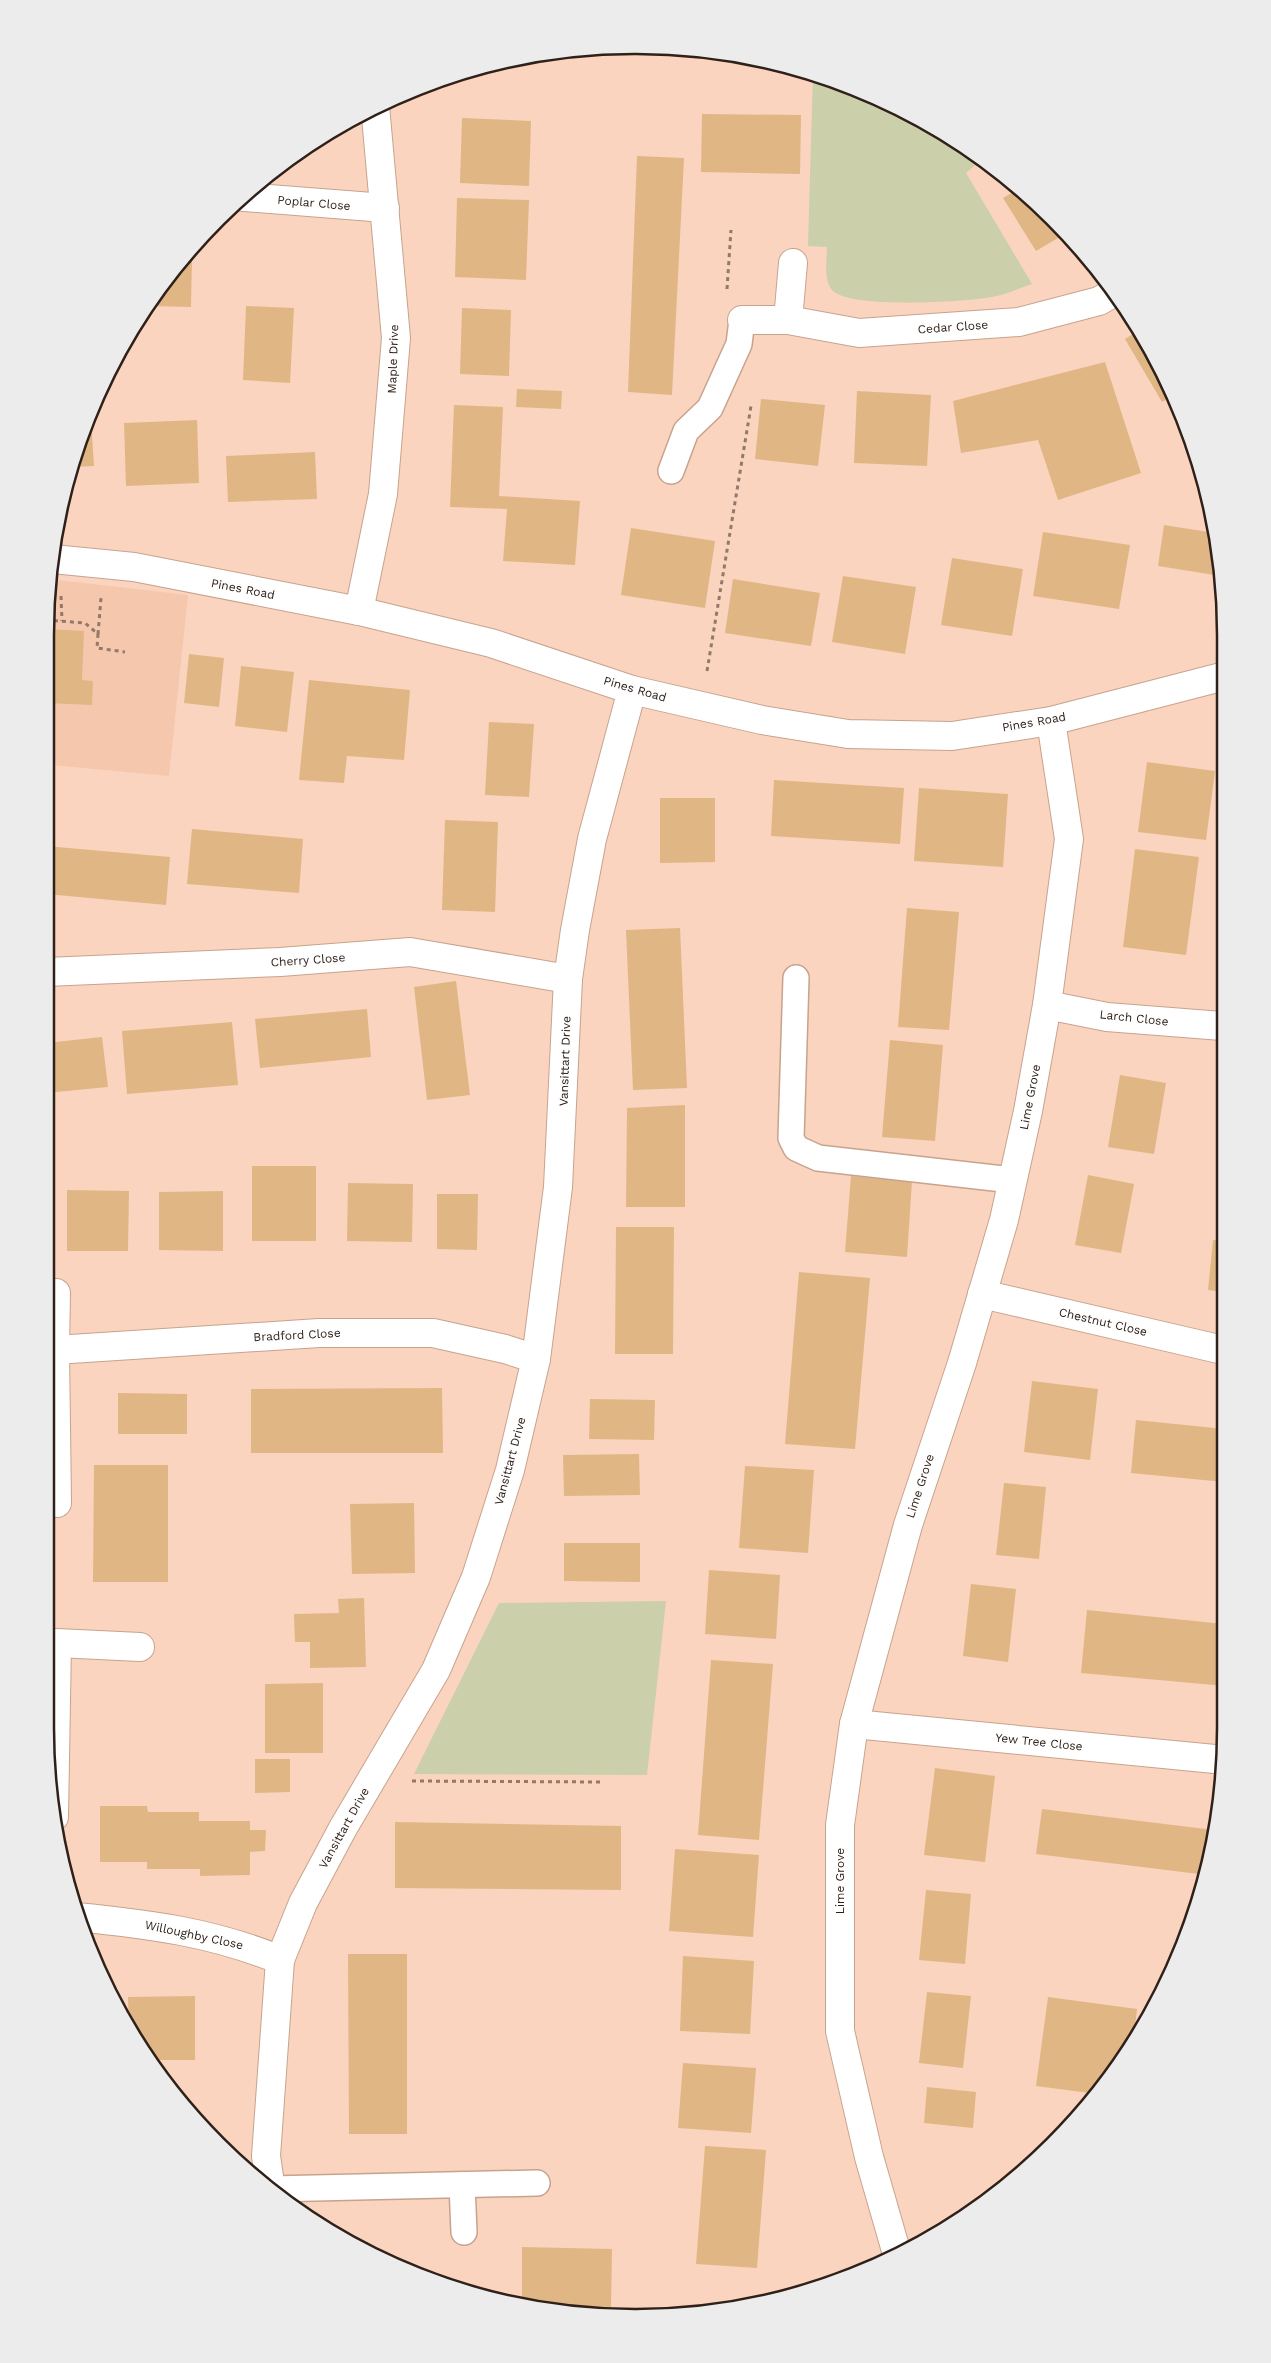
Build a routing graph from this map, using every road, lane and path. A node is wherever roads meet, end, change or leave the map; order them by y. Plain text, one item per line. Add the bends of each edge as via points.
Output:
1 (376, 115) edge
2 (252, 198) edge
3 (385, 208) junction
4 (731, 230) dead end
5 (793, 263) dead end
6 (1107, 296) edge
7 (742, 320) junction
8 (788, 320) junction
9 (752, 400) dead end
10 (671, 471) dead end
11 (59, 560) edge
12 (61, 587) dead end
13 (101, 592) dead end
14 (359, 611) junction
15 (54, 621) edge
16 (62, 621) junction
17 (98, 634) junction
18 (124, 652) dead end
19 (1217, 678) edge
20 (632, 690) junction
21 (700, 706) junction
22 (1051, 721) junction
23 (54, 972) edge
24 (796, 978) dead end
25 (568, 979) junction
26 (1047, 1005) junction
27 (1217, 1026) edge
28 (1012, 1180) junction
29 (56, 1293) dead end
30 (982, 1294) junction
31 (1217, 1348) edge
32 (55, 1350) junction
33 (536, 1359) junction
34 (57, 1503) dead end
35 (140, 1647) dead end
36 (854, 1724) junction
37 (1216, 1759) edge
38 (383, 1762) junction
39 (55, 1763) edge
40 (602, 1782) dead end
41 (86, 1918) edge
42 (280, 1960) junction
43 (269, 2179) edge
44 (537, 2183) dead end
45 (462, 2185) junction
46 (282, 2190) edge
47 (464, 2232) dead end
48 (895, 2248) edge

1 - 3 street, Maple Drive
2 - 3 street, Poplar Close
3 - 14 street, Maple Drive via 396,338 383,494
4 - 7 path via 727,300
5 - 8 street
6 - 8 street, Cedar Close via 1099,301 1019,322 858,333
7 - 8 street, Cedar Close
7 - 10 lane via 739,344 714,401 686,431
9 - 21 path
11 - 14 street, Pines Road via 134,567
12 - 16 path
13 - 17 path
14 - 20 street, Pines Road via 491,643
15 - 16 path
16 - 17 path via 86,623
17 - 18 path via 97,648
19 - 22 street, Pines Road
20 - 21 street, Pines Road
20 - 25 street, Vansittart Drive via 592,839
21 - 22 street, Pines Road via 848,734 952,736
22 - 26 street, Lime Grove via 1069,839
23 - 25 street, Cherry Close via 280,962 410,952
24 - 28 lane via 791,1138 796,1148 818,1158
25 - 33 street, Vansittart Drive via 558,1187
26 - 27 street, Larch Close via 1107,1017
26 - 28 street, Lime Grove
28 - 30 street, Lime Grove
29 - 32 street
30 - 31 street, Chestnut Close
30 - 36 street, Lime Grove via 908,1525
32 - 33 street, Bradford Close via 319,1333 433,1333
32 - 34 street
33 - 38 street, Vansittart Drive via 510,1470 476,1577 436,1670
35 - 39 street via 57,1643
36 - 37 street, Yew Tree Close
36 - 48 street, Lime Grove via 840,1825 840,2031 869,2157
38 - 40 path via 411,1780
38 - 42 street, Vansittart Drive via 307,1895
41 - 42 street, Willoughby Close via 158,1925 243,1945
42 - 43 street, Vansittart Drive via 266,2156
44 - 45 lane
45 - 46 lane
45 - 47 lane

